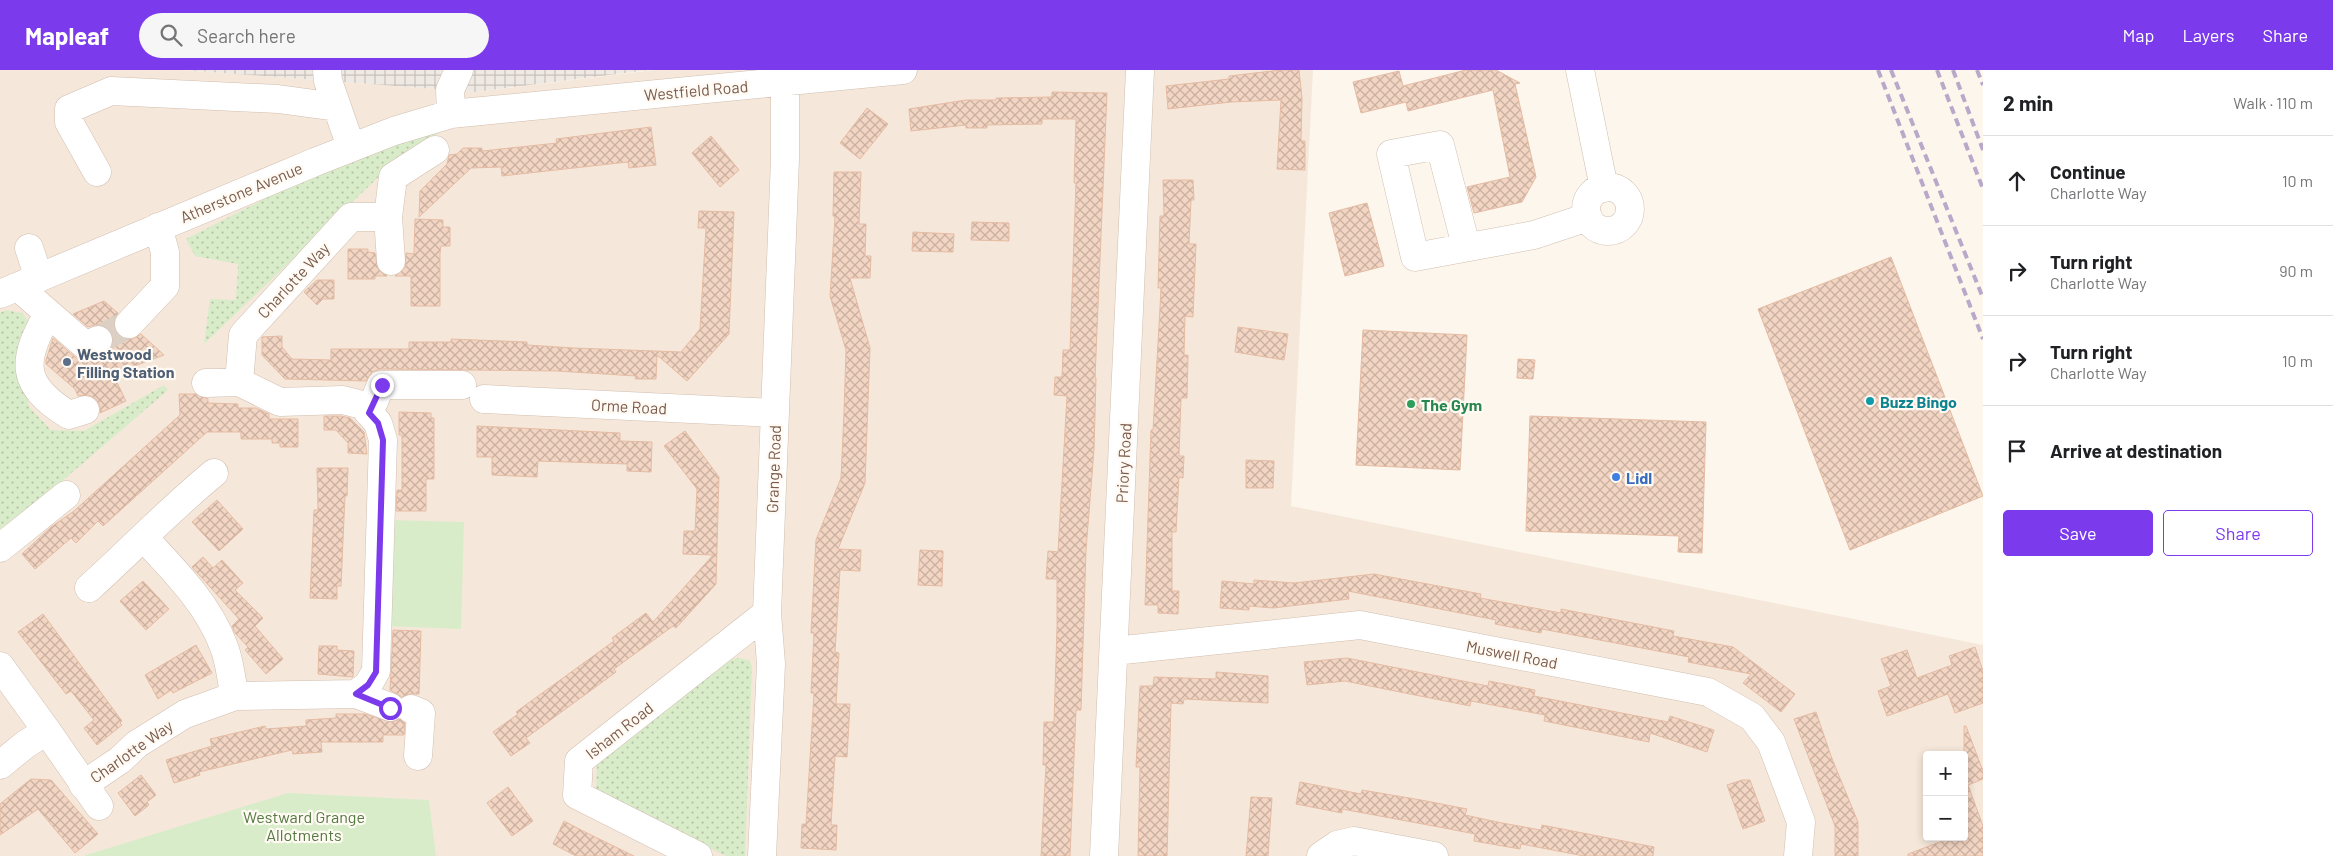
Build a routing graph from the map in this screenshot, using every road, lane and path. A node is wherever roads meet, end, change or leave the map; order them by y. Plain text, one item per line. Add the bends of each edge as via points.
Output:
1 (327, 70) edge
2 (458, 70) edge
3 (903, 70) edge
4 (1140, 70) edge
5 (1580, 70) edge
6 (820, 74) edge
7 (744, 78) edge
8 (785, 82) junction
9 (337, 107) junction
10 (488, 110) joint
11 (451, 114) junction
12 (351, 147) junction
13 (435, 150) dead end
14 (97, 172) dead end
15 (1604, 188) junction
16 (388, 217) junction
17 (1588, 217) junction
18 (158, 227) junction
19 (1466, 246) dead end
20 (30, 248) dead end
21 (391, 261) dead end
22 (19, 286) edge
23 (48, 314) junction
24 (129, 324) tunnel mouth
25 (98, 340) tunnel mouth
26 (239, 382) junction
27 (206, 383) dead end
28 (85, 410) dead end
29 (369, 413) junction
30 (775, 413) junction
31 (214, 473) dead end
32 (66, 495) dead end
33 (144, 538) junction
34 (0, 548) edge
35 (89, 588) dead end
36 (767, 613) junction
37 (1114, 651) junction
38 (0, 666) edge
39 (356, 694) junction
40 (235, 696) junction
41 (47, 732) junction
42 (418, 756) dead end
43 (0, 765) edge
44 (83, 785) junction
45 (99, 806) dead end
46 (698, 856) edge
47 (762, 856) edge
48 (1104, 856) edge
49 (1321, 856) edge
50 (1434, 856) edge
51 (1798, 856) edge

1 - 9 street
2 - 11 street via 450,90
3 - 6 street, Westfield Road
4 - 37 street, Priory Road
5 - 15 street
6 - 8 street, Westfield Road
7 - 8 street, Westfield Road
7 - 10 street, Westfield Road
8 - 30 street, Grange Road
9 - 12 street
9 - 14 street via 278,99 111,91 69,109 69,122
10 - 11 street, Atherstone Avenue
11 - 12 street, Atherstone Avenue
12 - 18 street, Atherstone Avenue
13 - 16 street via 393,177
15 - 17 street via 1589,198 1586,204
15 - 17 street via 1614,188 1626,196 1630,210 1625,223 1608,231 1596,227
16 - 21 street
16 - 26 street, Charlotte Way via 351,217 243,335
17 - 19 street via 1534,235
18 - 22 street, Atherstone Avenue
18 - 24 street via 165,252 165,286
20 - 22 street
22 - 23 street
23 - 25 street via 86,346
23 - 28 street via 29,357 32,381 48,402 69,415
26 - 27 street
26 - 29 street via 280,402 343,400 362,405
29 - 30 street, Orme Road via 382,385
29 - 39 street via 378,423 383,440 376,672 368,685
30 - 36 street, Grange Road
31 - 33 street via 176,504
32 - 34 street
33 - 35 street
33 - 40 street via 215,626 225,648
36 - 46 street, Isham Road via 579,761 577,795
36 - 47 street, Grange Road via 771,664
37 - 48 street, Priory Road
37 - 51 street, Muswell Road via 1360,625 1708,692 1752,717 1771,742 1802,822
38 - 41 street, Charlotte Way
39 - 40 street, Charlotte Way
39 - 42 street, Charlotte Way via 421,713
40 - 44 street, Charlotte Way via 184,714
41 - 43 street
41 - 44 street, Charlotte Way
44 - 45 street, Charlotte Way
49 - 50 street via 1337,845 1354,841

